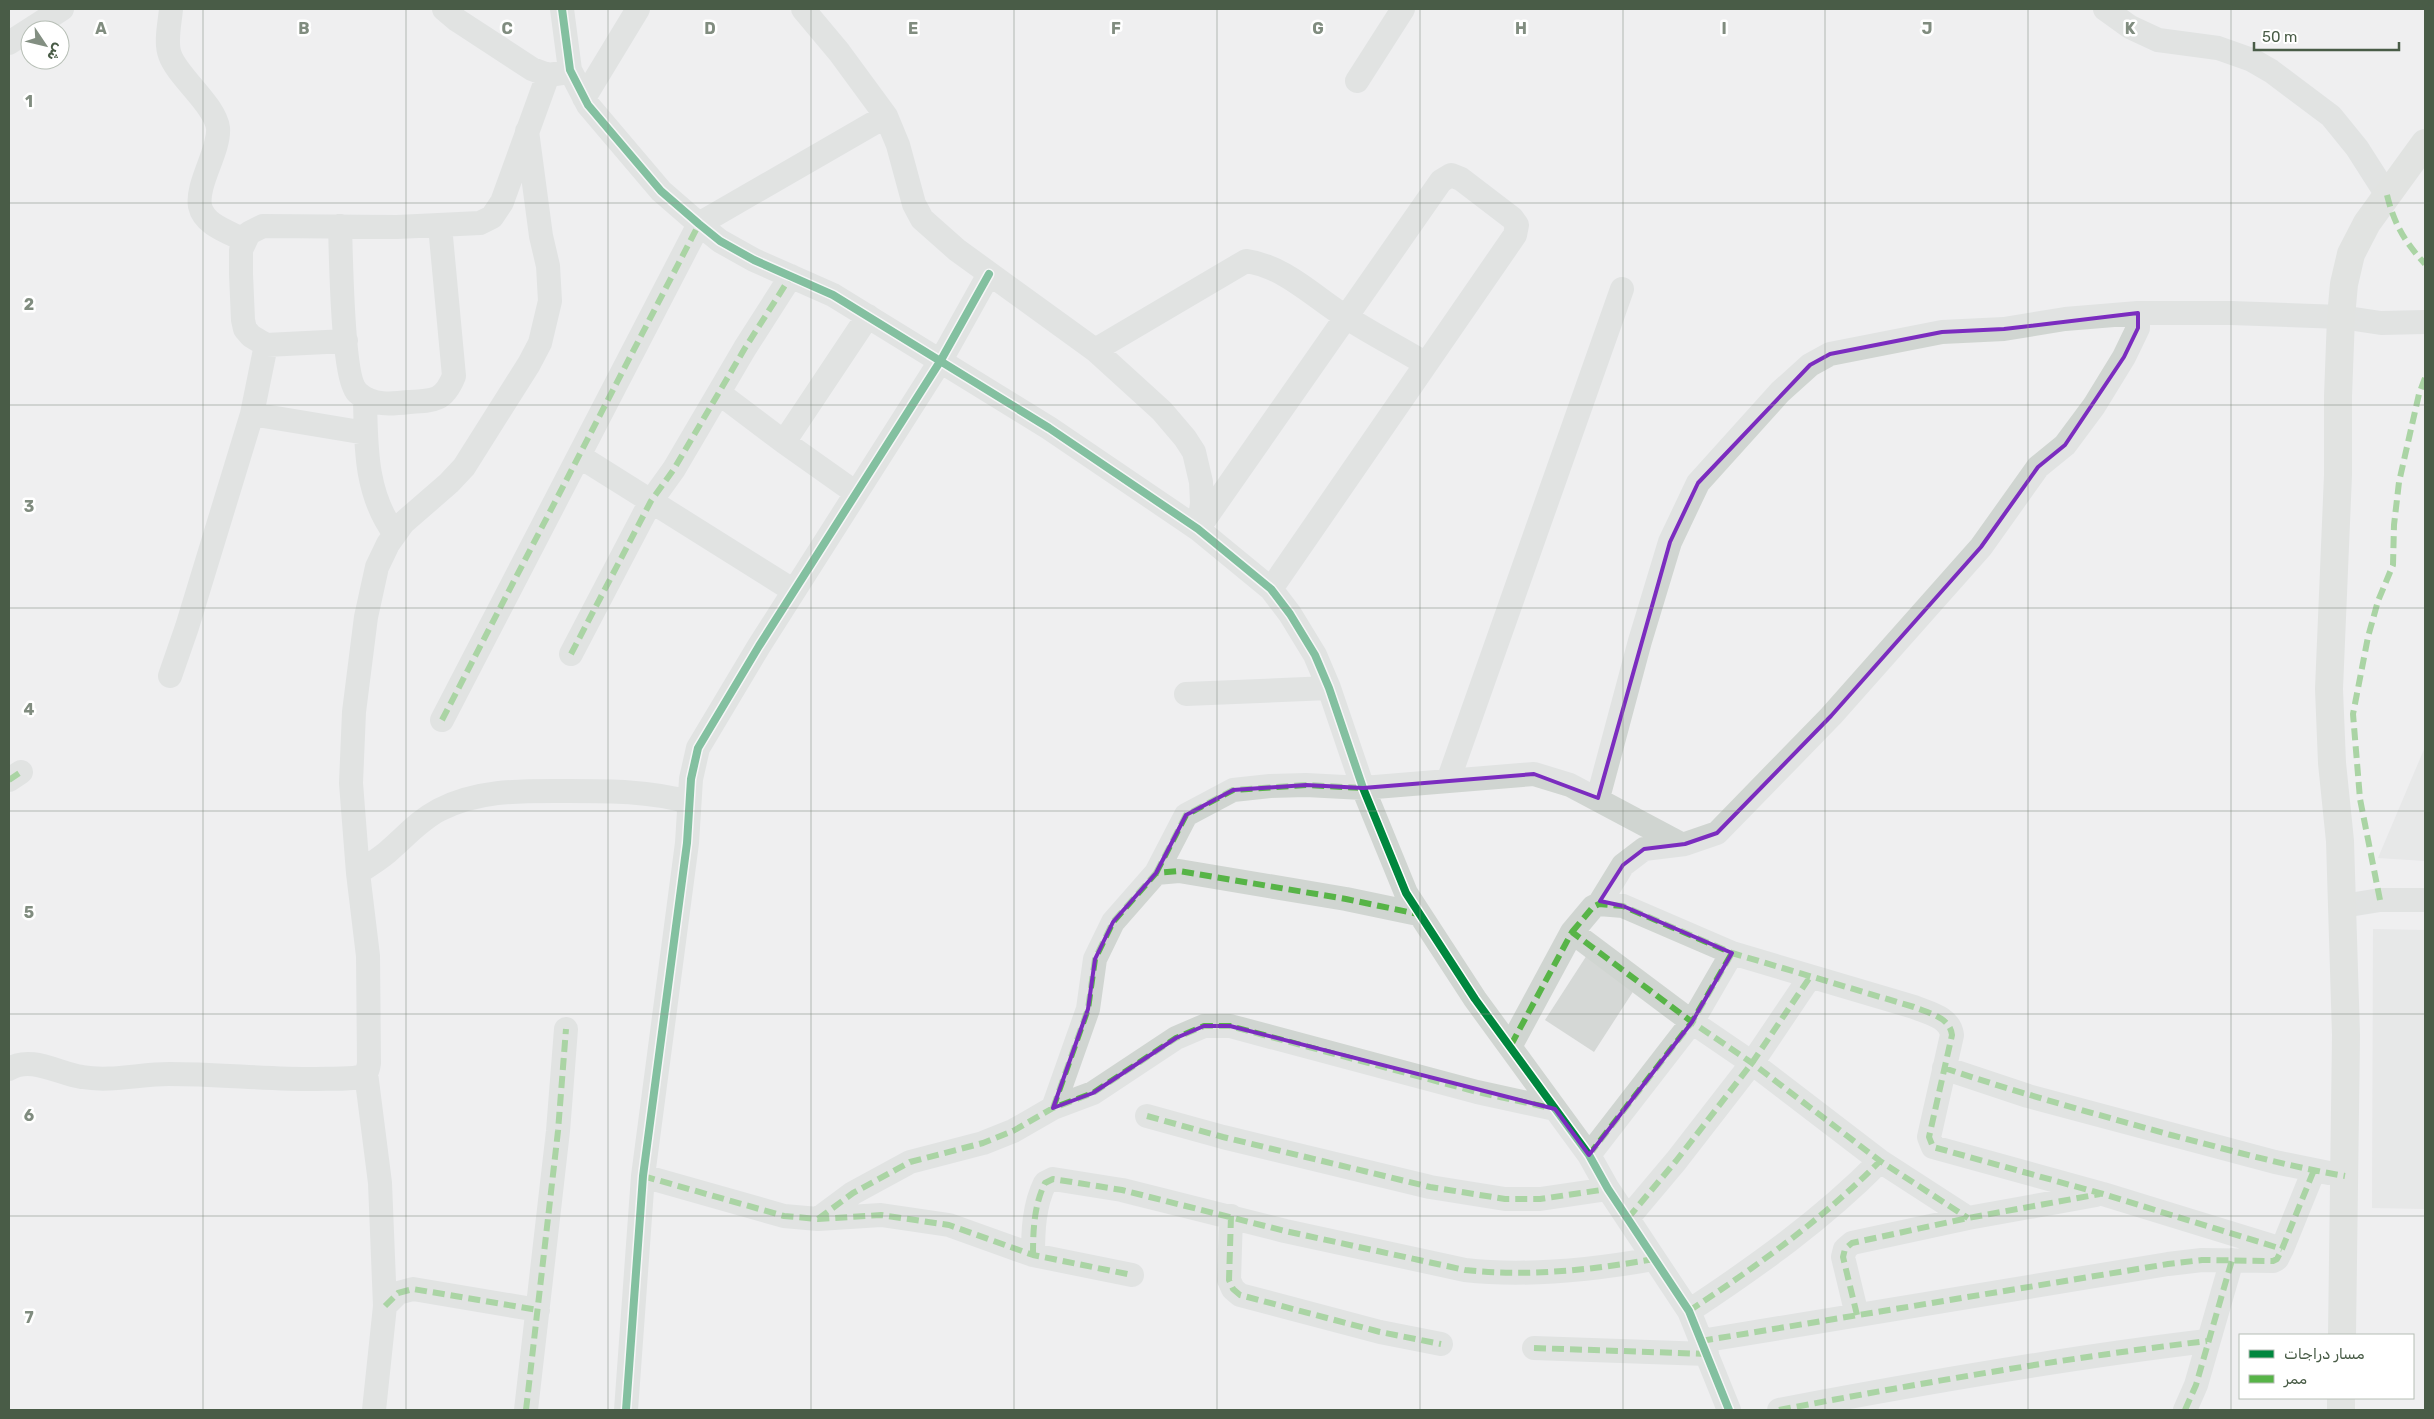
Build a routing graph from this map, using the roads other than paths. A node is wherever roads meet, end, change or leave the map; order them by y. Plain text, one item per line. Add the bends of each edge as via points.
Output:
1 (62, 9) edge
2 (171, 9) edge
3 (444, 9) edge
4 (562, 9) edge
5 (638, 9) edge
6 (803, 9) edge
7 (1403, 9) edge
8 (2104, 9) edge
9 (9, 42) edge
10 (559, 73) junction
11 (1358, 81) dead end
12 (584, 98) junction
13 (886, 116) junction
14 (527, 131) junction
15 (2425, 143) edge
16 (2387, 195) junction
17 (699, 224) junction
18 (340, 226) junction
19 (440, 226) junction
20 (244, 240) junction
21 (989, 274) junction
22 (791, 276) junction
23 (1622, 289) dead end
24 (2138, 313) junction
25 (868, 316) junction
26 (1346, 317) junction
27 (2341, 317) junction
28 (2425, 322) edge
29 (346, 341) junction
30 (266, 345) junction
31 (1095, 350) junction
32 (941, 360) junction
33 (1426, 364) junction
34 (718, 393) junction
35 (365, 398) junction
36 (252, 414) junction
37 (366, 433) junction
38 (784, 442) junction
39 (579, 456) junction
40 (856, 493) junction
41 (651, 501) junction
42 (1198, 529) junction
43 (395, 534) junction
44 (1271, 589) junction
45 (794, 591) junction
46 (570, 654) dead end
47 (170, 676) dead end
48 (1329, 688) junction
49 (1186, 694) dead end
50 (442, 720) dead end
51 (1448, 781) junction
52 (1363, 788) junction
53 (1598, 798) junction
54 (689, 802) junction
55 (1681, 844) junction
56 (358, 872) junction
57 (1156, 873) junction
58 (2425, 900) edge
59 (1599, 904) junction
60 (2343, 906) junction
61 (1418, 914) junction
62 (1572, 932) junction
63 (1732, 953) junction
64 (1810, 977) junction
65 (1692, 1022) junction
66 (566, 1029) dead end
67 (1511, 1045) junction
68 (1752, 1063) junction
69 (1944, 1068) junction
70 (9, 1069) edge
71 (366, 1073) junction
72 (1053, 1108) junction
73 (1555, 1109) junction
74 (1147, 1116) dead end
75 (1589, 1155) junction
76 (1880, 1161) junction
77 (2314, 1170) junction
78 (643, 1176) junction
79 (2345, 1176) junction
80 (1608, 1189) junction
81 (2103, 1194) junction
82 (1231, 1216) junction
83 (1628, 1218) junction
84 (1968, 1218) junction
85 (818, 1219) junction
86 (2282, 1248) junction
87 (1033, 1255) junction
88 (1654, 1259) junction
89 (2232, 1260) junction
90 (1132, 1275) dead end
91 (385, 1306) junction
92 (538, 1310) junction
93 (1689, 1311) junction
94 (1857, 1314) junction
95 (2342, 1334) edge
96 (2207, 1341) junction
97 (1441, 1344) dead end
98 (1534, 1348) dead end
99 (1704, 1348) junction
100 (374, 1410) edge
101 (526, 1410) edge
102 (626, 1410) edge
103 (1729, 1410) edge
104 (1779, 1410) edge
105 (2185, 1410) edge

1 - 9 street
2 - 20 street via 170,54 218,128 200,206 208,222
3 - 10 street via 532,69
4 - 10 street
5 - 12 street
6 - 13 street
7 - 11 street
8 - 16 street via 2130,27 2158,40 2218,48 2252,60 2271,71 2331,116 2357,148
10 - 12 street
10 - 14 street
12 - 17 street via 639,167
13 - 17 street
13 - 21 street via 898,145 916,212 934,231
14 - 19 street via 508,188 492,217 480,224
14 - 43 street via 548,266 550,300 540,343 504,407 464,467
15 - 16 street
16 - 27 street via 2351,254
17 - 22 street via 720,241
17 - 39 street
18 - 19 street
18 - 20 street via 263,226 249,233
18 - 29 street
19 - 35 street via 454,376 450,386 435,401 385,403
20 - 30 street via 241,250 243,320 251,336
21 - 31 street
21 - 32 street
22 - 25 street via 833,295
22 - 34 street
23 - 51 street
24 - 27 street
24 - 53 street via 2066,319 2004,329 1942,332 1830,354 1810,365 1780,392 1698,484 1670,542
24 - 55 street via 2138,328 2094,406 2065,445 2038,467 1981,548 1832,716 1717,833
25 - 32 street
25 - 38 street
26 - 31 street via 1291,279 1262,263 1246,261
26 - 33 street
26 - 33 street via 1441,181 1451,175 1461,179 1512,218 1517,224 1516,230
26 - 42 street
27 - 28 street via 2381,323
27 - 60 street via 2338,475 2328,690
29 - 30 street
29 - 35 street via 352,384
30 - 36 street
31 - 42 street via 1162,411 1194,452 1202,489
32 - 40 street
32 - 42 street via 1049,428
33 - 44 street
34 - 38 street
34 - 41 street via 674,469
35 - 37 street
36 - 37 street
36 - 47 street
37 - 43 street via 366,458 374,492 384,519
38 - 40 street
39 - 41 street
39 - 50 street
40 - 45 street
41 - 45 street
41 - 46 street
42 - 44 street
43 - 56 street via 377,567 371,586 354,712 351,783
44 - 48 street via 1315,655
45 - 54 street via 698,748
48 - 49 street
48 - 52 street
51 - 52 street
51 - 53 street via 1534,774
52 - 57 street via 1306,784 1233,790 1186,815
52 - 61 street via 1406,893
53 - 55 street
54 - 56 street via 653,793 621,791 507,791 476,796 439,810
54 - 78 street via 687,843
55 - 59 street via 1644,849 1623,865
56 - 71 street via 368,956 369,1056
57 - 61 street via 1179,871
57 - 72 street via 1113,922 1095,959 1088,1009
58 - 60 street via 2380,900
59 - 62 street via 1584,914
59 - 63 street via 1623,906
60 - 79 street
61 - 67 street
62 - 65 street
62 - 67 street
63 - 64 street
63 - 65 street
64 - 68 street
64 - 69 street via 1914,1007 1944,1020 1952,1035
65 - 68 street
65 - 75 street
66 - 92 street
67 - 73 street
68 - 76 street
68 - 83 street
69 - 77 street via 2038,1099
69 - 81 street via 1929,1137 1933,1147
70 - 71 street via 22,1064 37,1064 82,1077 107,1078 166,1074 349,1078
71 - 91 street via 380,1183
72 - 73 street via 1093,1093 1176,1038 1204,1026 1230,1026 1476,1092
72 - 85 street via 1013,1131 983,1143 910,1162 853,1193
73 - 75 street
74 - 80 street via 1448,1190 1505,1199 1540,1199
75 - 80 street
76 - 84 street
76 - 93 street via 1826,1213 1747,1273
77 - 79 street
77 - 86 street
78 - 85 street via 757,1210
78 - 102 street
79 - 95 street
80 - 83 street
81 - 84 street
81 - 86 street
82 - 87 street via 1122,1190 1051,1179 1045,1183 1038,1202
82 - 88 street via 1435,1264 1489,1272 1544,1272
82 - 97 street via 1229,1280 1232,1289 1240,1295 1380,1332
83 - 88 street
84 - 94 street via 1847,1246 1843,1257
85 - 87 street via 900,1216 949,1225
86 - 89 street via 2273,1261
87 - 90 street
88 - 93 street
89 - 94 street via 2168,1264
89 - 96 street
91 - 92 street via 398,1293 413,1289
91 - 100 street
92 - 101 street
93 - 99 street
94 - 99 street
96 - 104 street via 1984,1373
96 - 105 street via 2196,1385
98 - 99 street
99 - 103 street

